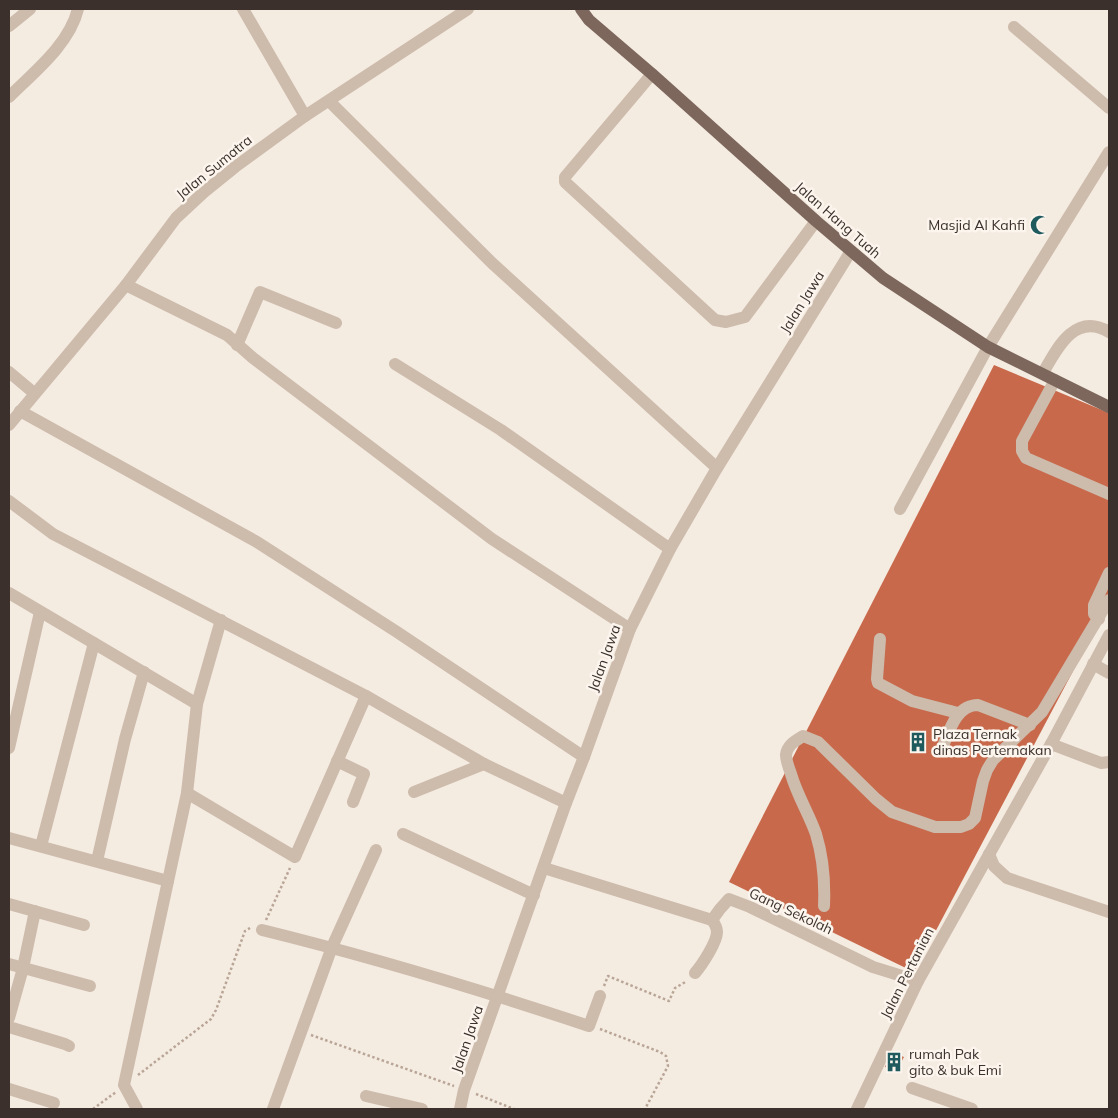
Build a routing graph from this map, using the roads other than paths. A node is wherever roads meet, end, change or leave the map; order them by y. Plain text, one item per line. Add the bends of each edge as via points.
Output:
1 (30, 9) edge
2 (78, 9) edge
3 (243, 9) edge
4 (468, 9) edge
5 (581, 9) edge
6 (9, 26) edge
7 (1014, 27) dead end
8 (652, 74) junction
9 (9, 97) edge
10 (329, 101) junction
11 (1109, 108) edge
12 (305, 116) junction
13 (1109, 152) edge
14 (816, 221) junction
15 (851, 251) junction
16 (126, 286) junction
17 (336, 324) dead end
18 (1109, 332) edge
19 (237, 344) junction
20 (988, 347) junction
21 (395, 364) dead end
22 (9, 372) edge
23 (1043, 373) junction
24 (1055, 380) junction
25 (34, 393) junction
26 (1109, 407) edge
27 (20, 411) junction
28 (9, 425) edge
29 (717, 468) junction
30 (1109, 494) edge
31 (9, 501) edge
32 (900, 508) dead end
33 (670, 549) junction
34 (1109, 573) edge
35 (9, 593) edge
36 (1109, 600) edge
37 (40, 612) junction
38 (1099, 619) junction
39 (221, 620) junction
40 (630, 629) junction
41 (1109, 635) edge
42 (880, 639) dead end
43 (94, 643) junction
44 (1094, 664) junction
45 (144, 672) junction
46 (1109, 672) edge
47 (366, 696) junction
48 (197, 704) junction
49 (958, 713) junction
50 (1030, 725) junction
51 (1051, 744) junction
52 (9, 748) edge
53 (941, 751) dead end
54 (584, 758) junction
55 (337, 761) junction
56 (1109, 762) edge
57 (484, 764) junction
58 (414, 792) dead end
59 (187, 793) junction
60 (353, 802) dead end
61 (566, 803) junction
62 (403, 834) dead end
63 (9, 838) edge
64 (41, 846) junction
65 (376, 850) dead end
66 (989, 854) junction
67 (96, 861) junction
68 (544, 868) junction
69 (168, 881) junction
70 (534, 896) junction
71 (9, 904) edge
72 (824, 906) dead end
73 (35, 911) junction
74 (1109, 912) edge
75 (712, 920) junction
76 (84, 925) dead end
77 (262, 930) road end
78 (332, 947) junction
79 (9, 964) edge
80 (22, 968) junction
81 (695, 973) road end
82 (918, 981) junction
83 (90, 986) dead end
84 (498, 996) junction
85 (600, 996) road end
86 (9, 1018) edge
87 (9, 1027) edge
88 (69, 1046) dead end
89 (912, 1088) dead end
90 (9, 1089) edge
91 (366, 1096) dead end
92 (54, 1103) dead end
93 (137, 1109) edge
94 (273, 1109) edge
95 (422, 1109) edge
96 (460, 1109) edge
97 (857, 1109) edge
98 (972, 1109) edge

1 - 6 street
2 - 9 street via 75,23 57,48
3 - 12 street
4 - 10 street, Jalan Sumatra
5 - 8 main road, Jalan Hang Tuah via 589,20
7 - 11 street
8 - 14 main road, Jalan Hang Tuah
8 - 14 street via 565,177 565,182 715,320 726,322 745,317
10 - 12 street, Jalan Sumatra
10 - 29 street via 492,263
12 - 16 street, Jalan Sumatra via 235,167 176,218
13 - 20 street
14 - 15 main road, Jalan Hang Tuah
15 - 20 main road, Jalan Hang Tuah via 883,278
15 - 29 street, Jalan Jawa
16 - 19 street via 227,335
16 - 25 street, Jalan Sumatra
17 - 19 street via 260,292
18 - 23 street via 1090,326 1078,328 1061,342
19 - 40 street via 492,539
20 - 23 main road, Jalan Hang Tuah
20 - 32 street
21 - 33 street via 501,430
22 - 25 street
23 - 24 main road, Jalan Hang Tuah
24 - 26 main road, Jalan Hang Tuah
24 - 30 street via 1022,441 1022,451 1026,458
25 - 27 street, Jalan Sumatra
27 - 28 street, Jalan Sumatra
27 - 54 street via 257,542
29 - 33 street, Jalan Jawa
31 - 39 street via 53,534
33 - 40 street, Jalan Jawa
34 - 38 street via 1094,605 1094,614
35 - 37 street
36 - 38 street
37 - 43 street
37 - 52 street
38 - 50 street via 1042,712
39 - 47 street
39 - 48 street
40 - 54 street, Jalan Jawa
41 - 44 street, Jalan Pertanian
42 - 49 street via 878,683 912,701
43 - 45 street
43 - 64 street
44 - 46 street
44 - 51 street, Jalan Pertanian
45 - 48 street
45 - 67 street
47 - 55 street
47 - 57 street
48 - 59 street
49 - 50 street via 978,705
49 - 53 street
50 - 72 street via 1001,751 987,770 974,818 961,827 930,826 892,812 818,742 803,736 794,741 786,755 796,792 818,841
51 - 56 street via 1101,763
51 - 66 street, Jalan Pertanian
54 - 61 street, Jalan Jawa
55 - 59 street via 295,857
55 - 60 street via 364,774
57 - 58 street
57 - 61 street
59 - 69 street
61 - 68 street, Jalan Jawa
62 - 70 street
63 - 64 street
64 - 67 street
65 - 78 street
66 - 74 street via 994,866 1007,878
66 - 82 street, Jalan Pertanian
67 - 69 street
68 - 70 street, Jalan Jawa
68 - 75 street
69 - 93 street via 124,1085
70 - 84 street, Jalan Jawa
71 - 73 street
73 - 76 street
73 - 80 street
75 - 81 street via 717,934
75 - 82 street, Gang Sekolah via 729,899 873,967
77 - 78 street
78 - 84 street
78 - 94 street
79 - 80 street
80 - 83 street
80 - 86 street
82 - 97 street, Jalan Pertanian
84 - 85 street via 589,1026
84 - 96 street, Jalan Jawa
87 - 88 street
89 - 98 street
90 - 92 street
91 - 95 street

